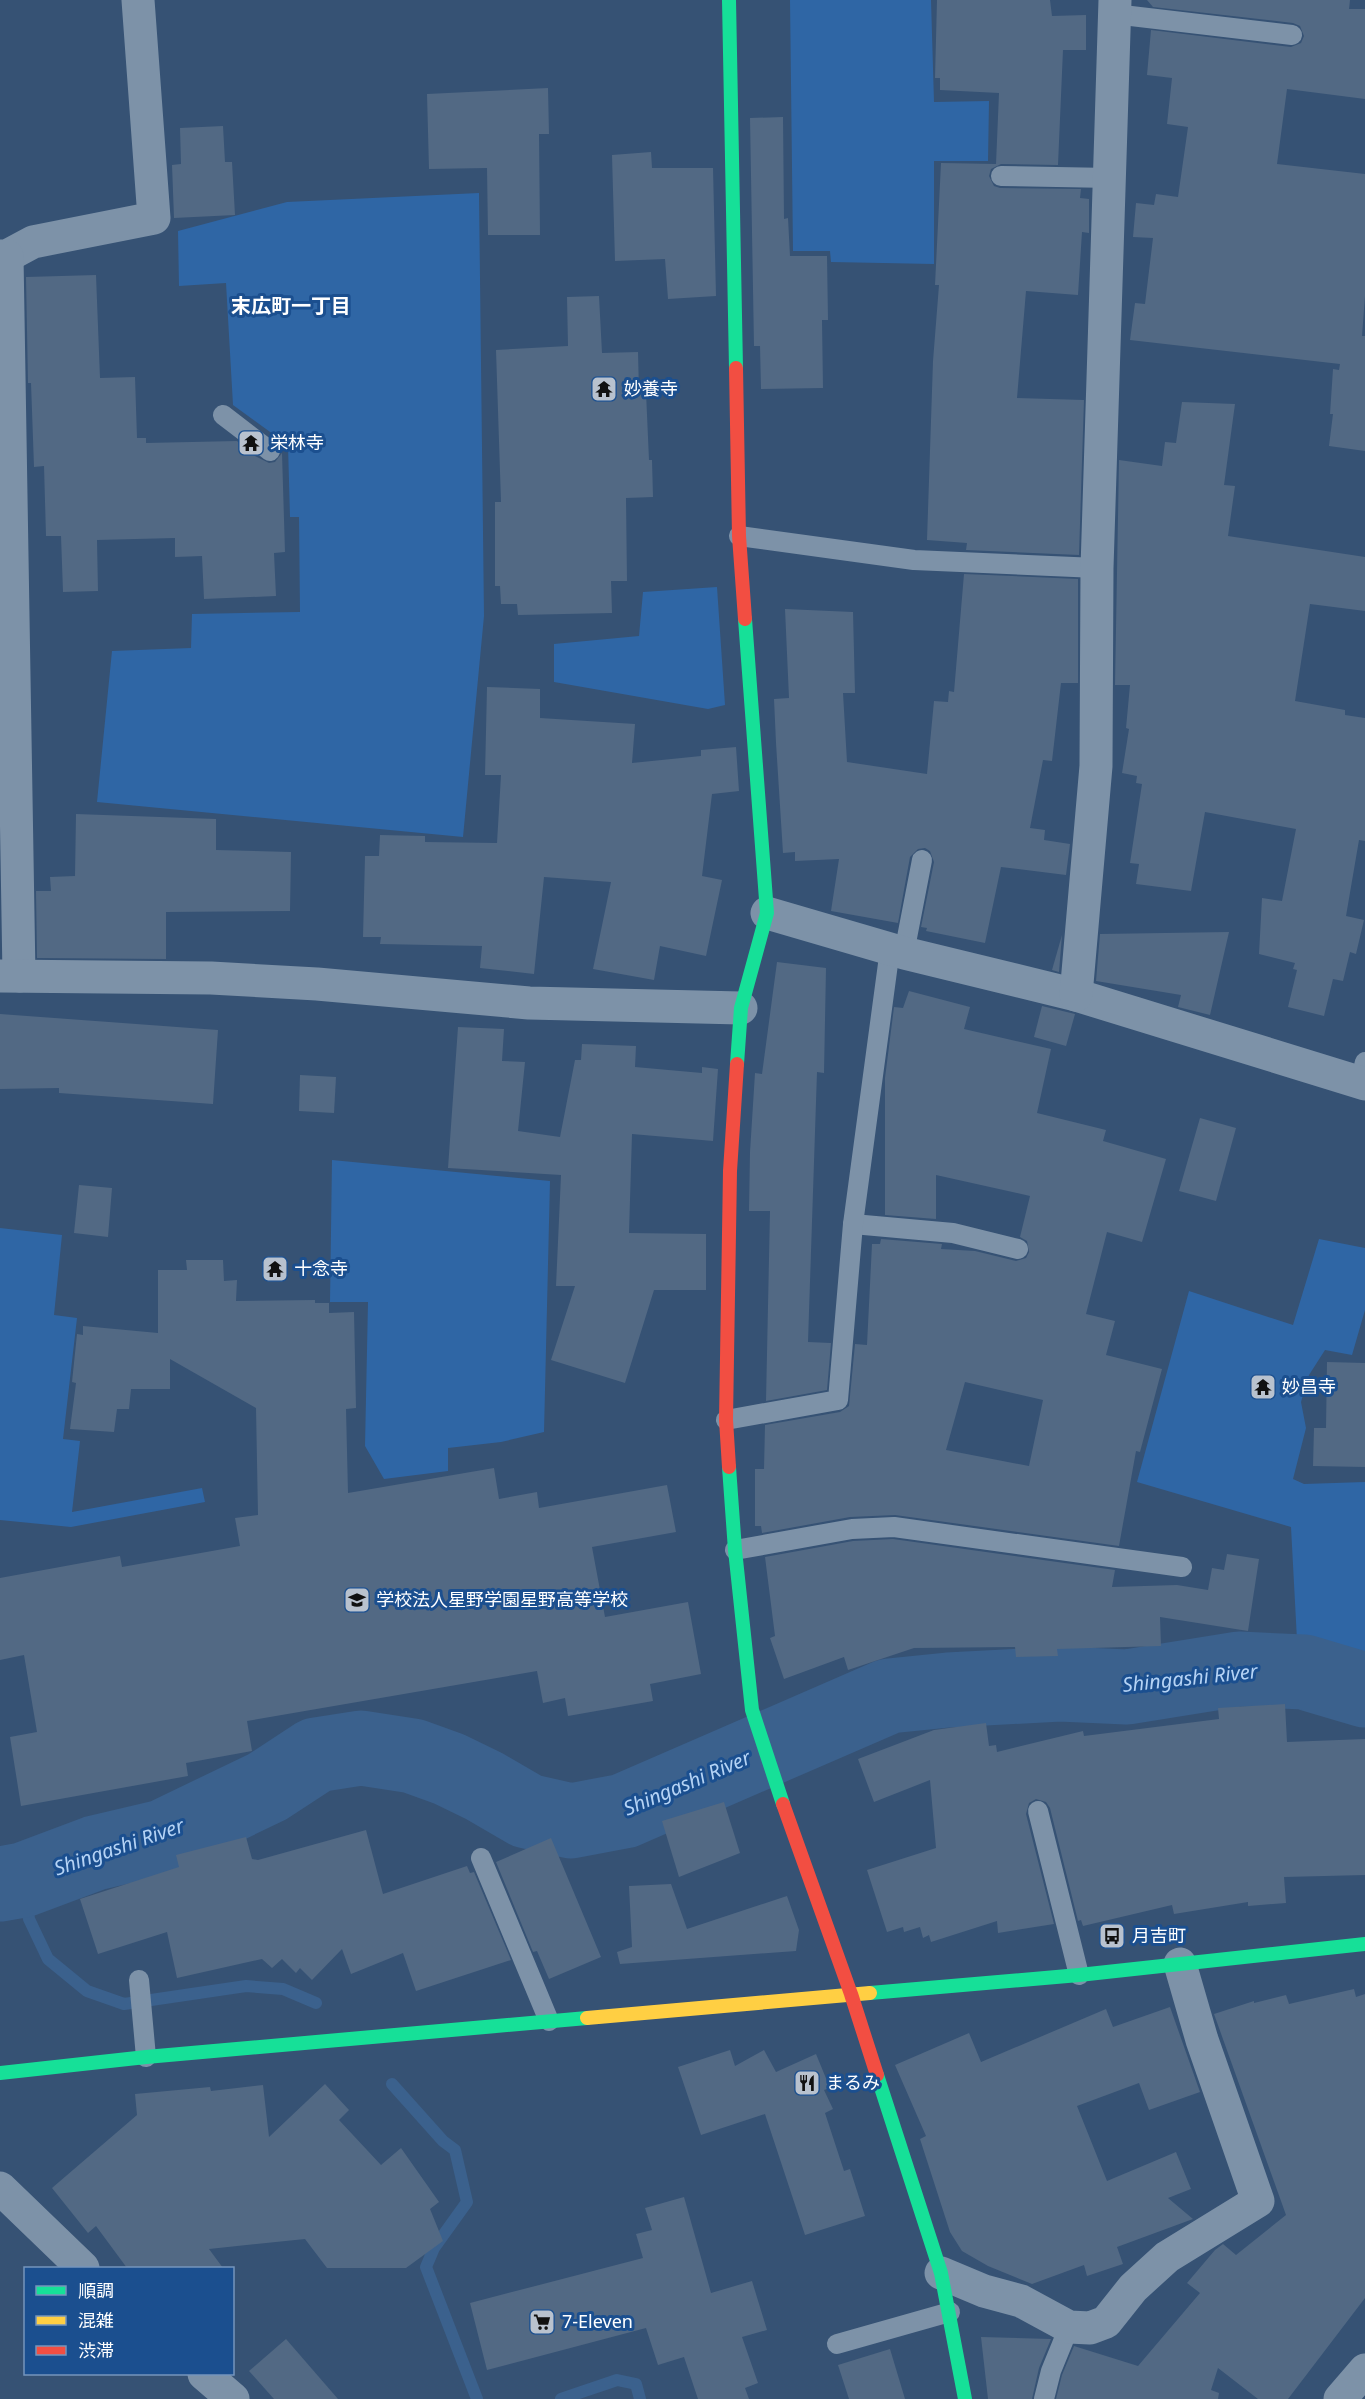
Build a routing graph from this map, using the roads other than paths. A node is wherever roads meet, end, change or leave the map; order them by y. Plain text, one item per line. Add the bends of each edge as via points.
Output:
1 (138, 0) edge
2 (729, 0) edge
3 (1114, 7) edge
4 (1292, 35) dead end
5 (1001, 176) dead end
6 (1111, 178) junction
7 (4, 256) edge
8 (223, 415) dead end
9 (270, 451) dead end
10 (740, 536) junction
11 (1097, 568) junction
12 (922, 860) dead end
13 (767, 913) junction
14 (897, 951) junction
15 (9, 976) edge
16 (1076, 995) junction
17 (741, 1008) junction
18 (1363, 1076) edge
19 (853, 1224) junction
20 (1018, 1249) dead end
21 (726, 1420) junction
22 (735, 1550) junction
23 (1182, 1567) dead end
24 (1038, 1811) dead end
25 (481, 1858) dead end
26 (1365, 1944) edge
27 (1180, 1964) junction
28 (1079, 1975) junction
29 (139, 1980) dead end
30 (851, 1994) junction
31 (549, 2021) junction
32 (146, 2057) junction
33 (0, 2073) edge
34 (0, 2188) edge
35 (81, 2267) edge
36 (941, 2273) junction
37 (950, 2312) junction
38 (1069, 2327) junction
39 (837, 2344) dead end
40 (1365, 2370) edge
41 (206, 2375) edge
42 (233, 2399) edge
43 (965, 2399) edge
44 (1044, 2399) edge
45 (1340, 2399) edge

1 - 7 street via 154,218 33,242
2 - 10 street
3 - 4 lane
3 - 6 street
5 - 6 lane
6 - 11 street
7 - 15 street
8 - 9 lane
10 - 11 lane via 914,560
10 - 13 street
11 - 16 street via 1096,766
12 - 14 lane
13 - 14 street
13 - 17 street
14 - 16 street
14 - 19 lane
15 - 17 street via 211,978 529,1004
16 - 18 street
17 - 21 street via 730,1171
19 - 20 lane via 953,1233
19 - 21 lane via 838,1400
21 - 22 street
22 - 23 lane via 852,1528 894,1527
22 - 30 street via 752,1710
24 - 28 lane
25 - 31 lane
26 - 27 street
27 - 28 street
27 - 38 street via 1258,2201 1167,2257 1133,2288 1106,2322 1090,2328
28 - 30 street
29 - 32 lane
30 - 31 street
30 - 36 street
31 - 32 street
32 - 33 street
34 - 35 street
36 - 37 street
36 - 38 street via 1021,2301
37 - 39 lane
37 - 43 street
38 - 44 lane
40 - 45 street
41 - 42 street

